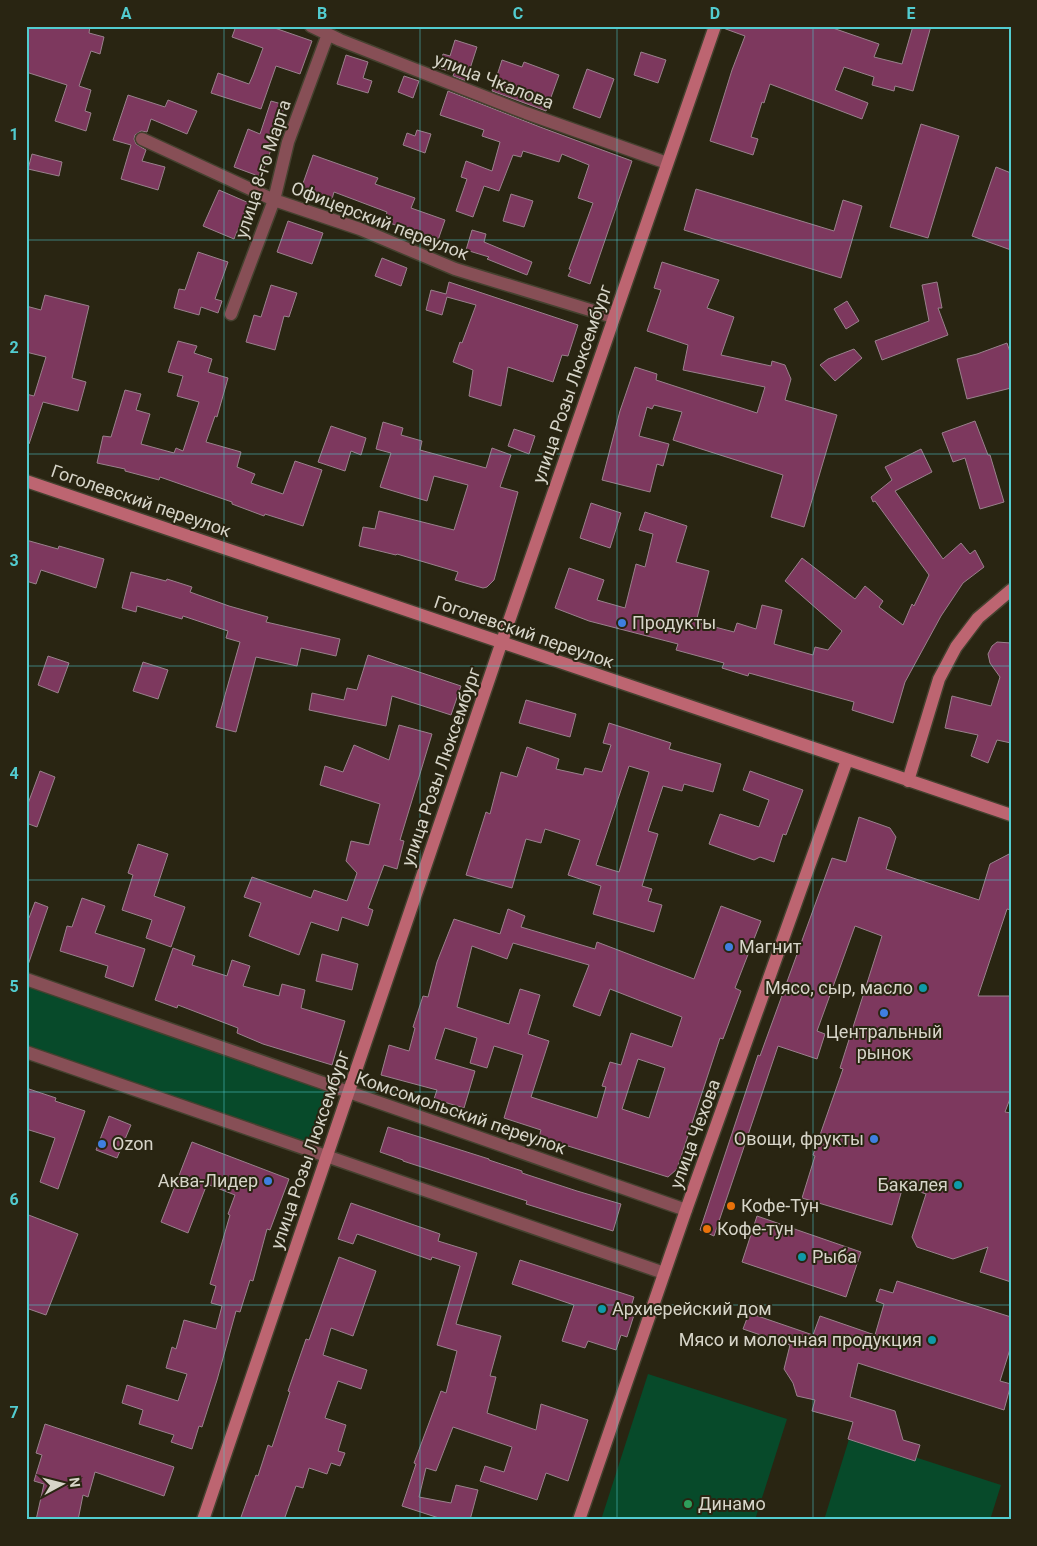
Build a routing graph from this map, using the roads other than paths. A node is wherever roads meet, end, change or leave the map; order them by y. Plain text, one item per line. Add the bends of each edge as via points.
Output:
1 (311, 26) edge
2 (715, 26) edge
3 (328, 34) junction
4 (142, 139) dead end
5 (667, 163) junction
6 (274, 200) junction
7 (231, 314) dead end
8 (613, 317) junction
9 (26, 480) edge
10 (1011, 590) edge
11 (502, 643) junction
12 (847, 760) junction
13 (908, 781) junction
14 (1011, 815) edge
15 (26, 979) edge
16 (26, 1052) edge
17 (348, 1092) junction
18 (326, 1155) junction
19 (686, 1210) junction
20 (664, 1273) junction
21 (203, 1520) edge
22 (579, 1520) edge

1 - 3 street, улица Чкалова
2 - 5 main road, улица Розы Люксембург
3 - 5 street, улица Чкалова via 526,113
3 - 6 street, улица 8-го Марта via 288,142
4 - 6 street, Офицерский переулок
5 - 8 main road, улица Розы Люксембург
6 - 7 street, улица 8-го Марта
6 - 8 street, Офицерский переулок via 360,229 455,269
8 - 11 main road, улица Розы Люксембург
9 - 11 main road, Гоголевский переулок
10 - 13 main road via 978,618 956,647 939,679
11 - 12 main road, Гоголевский переулок
11 - 17 main road, улица Розы Люксембург
12 - 13 main road, Гоголевский переулок
12 - 19 main road, улица Чехова
13 - 14 main road, Гоголевский переулок
15 - 17 street, Комсомольский переулок
16 - 18 street
17 - 18 main road, улица Розы Люксембург
17 - 19 street, Комсомольский переулок
18 - 20 street
18 - 21 main road, улица Розы Люксембург
19 - 20 main road, улица Чехова
20 - 22 main road, улица Чехова

